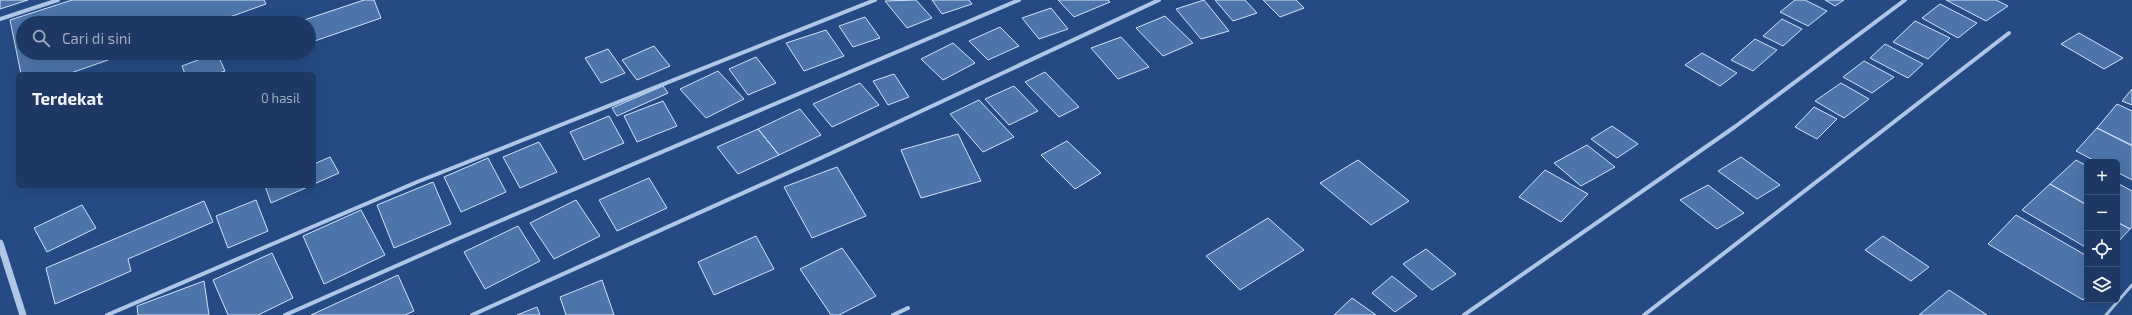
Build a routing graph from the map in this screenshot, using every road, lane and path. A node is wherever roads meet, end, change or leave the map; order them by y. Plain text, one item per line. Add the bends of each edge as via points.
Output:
1 (58, 0) edge
2 (875, 0) edge
3 (1019, 0) edge
4 (1159, 0) edge
5 (1905, 0) edge
6 (0, 19) edge
7 (2009, 33) dead end
8 (0, 244) edge
9 (2132, 285) edge
10 (908, 308) dead end
11 (22, 315) edge
12 (107, 315) edge
13 (285, 315) edge
14 (472, 315) edge
15 (893, 315) edge
16 (1464, 315) edge
17 (1644, 315) edge
18 (2106, 315) edge

1 - 6 street
2 - 12 street via 417,182
3 - 13 street via 491,224
4 - 14 street via 816,160
5 - 16 street via 1736,126
7 - 17 street
8 - 11 street
9 - 18 lane
10 - 15 street

